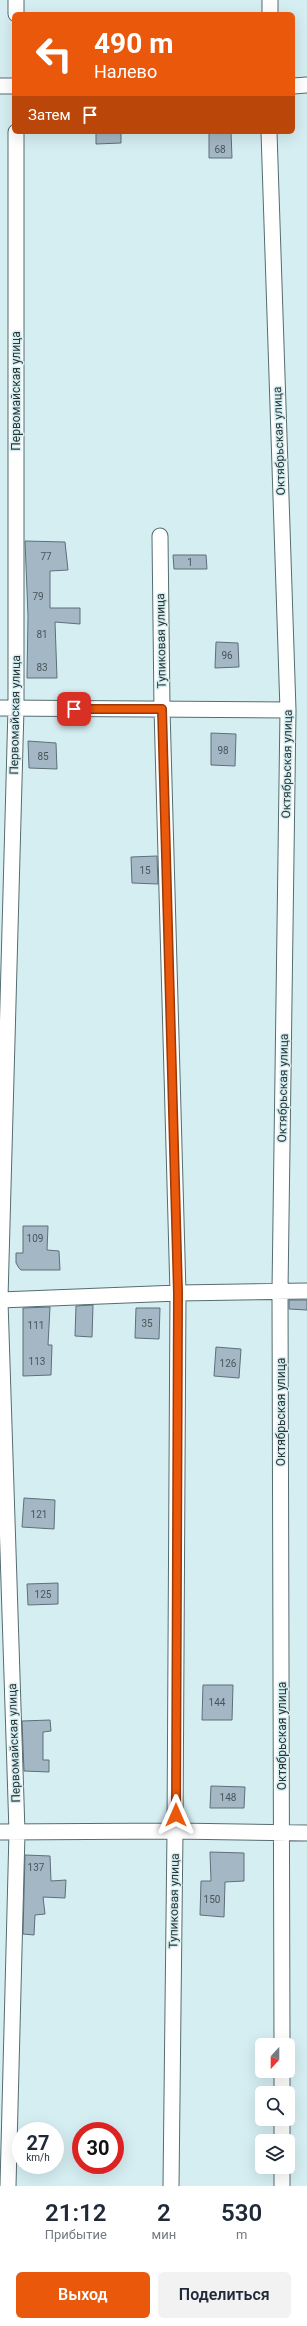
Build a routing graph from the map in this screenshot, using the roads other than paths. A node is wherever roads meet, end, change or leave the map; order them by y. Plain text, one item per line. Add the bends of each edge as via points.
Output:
1 (16, 0) edge
2 (270, 0) edge
3 (16, 12) edge
4 (270, 12) edge
5 (307, 85) edge
6 (0, 86) edge
7 (12, 86) edge
8 (295, 86) edge
9 (16, 134) edge
10 (269, 134) edge
11 (160, 536) dead end
12 (0, 708) edge
13 (16, 708) junction
14 (162, 709) junction
15 (288, 710) junction
16 (280, 1291) junction
17 (307, 1292) edge
18 (178, 1293) junction
19 (0, 1300) edge
20 (175, 1831) junction
21 (0, 1832) edge
22 (17, 1832) junction
23 (283, 1834) junction
24 (307, 1834) edge
25 (282, 2038) edge
26 (282, 2174) edge
27 (8, 2186) edge
28 (171, 2186) edge
29 (282, 2186) edge

1 - 3 street
2 - 4 street
5 - 8 street
6 - 7 street
9 - 13 street, Первомайская улица
10 - 15 street, Октябрьская улица
11 - 14 street, Тупиковая улица
12 - 13 street
13 - 14 street
13 - 19 street, Первомайская улица
14 - 15 street
14 - 18 street, Тупиковая улица
15 - 16 street, Октябрьская улица
16 - 17 street
16 - 18 street
16 - 23 street, Октябрьская улица
18 - 19 street
18 - 20 street, Тупиковая улица
19 - 22 street, Первомайская улица
20 - 22 street
20 - 23 street
20 - 28 street, Тупиковая улица
21 - 22 street
22 - 27 street, Первомайская улица
23 - 24 street
23 - 25 street, Октябрьская улица
26 - 29 street

